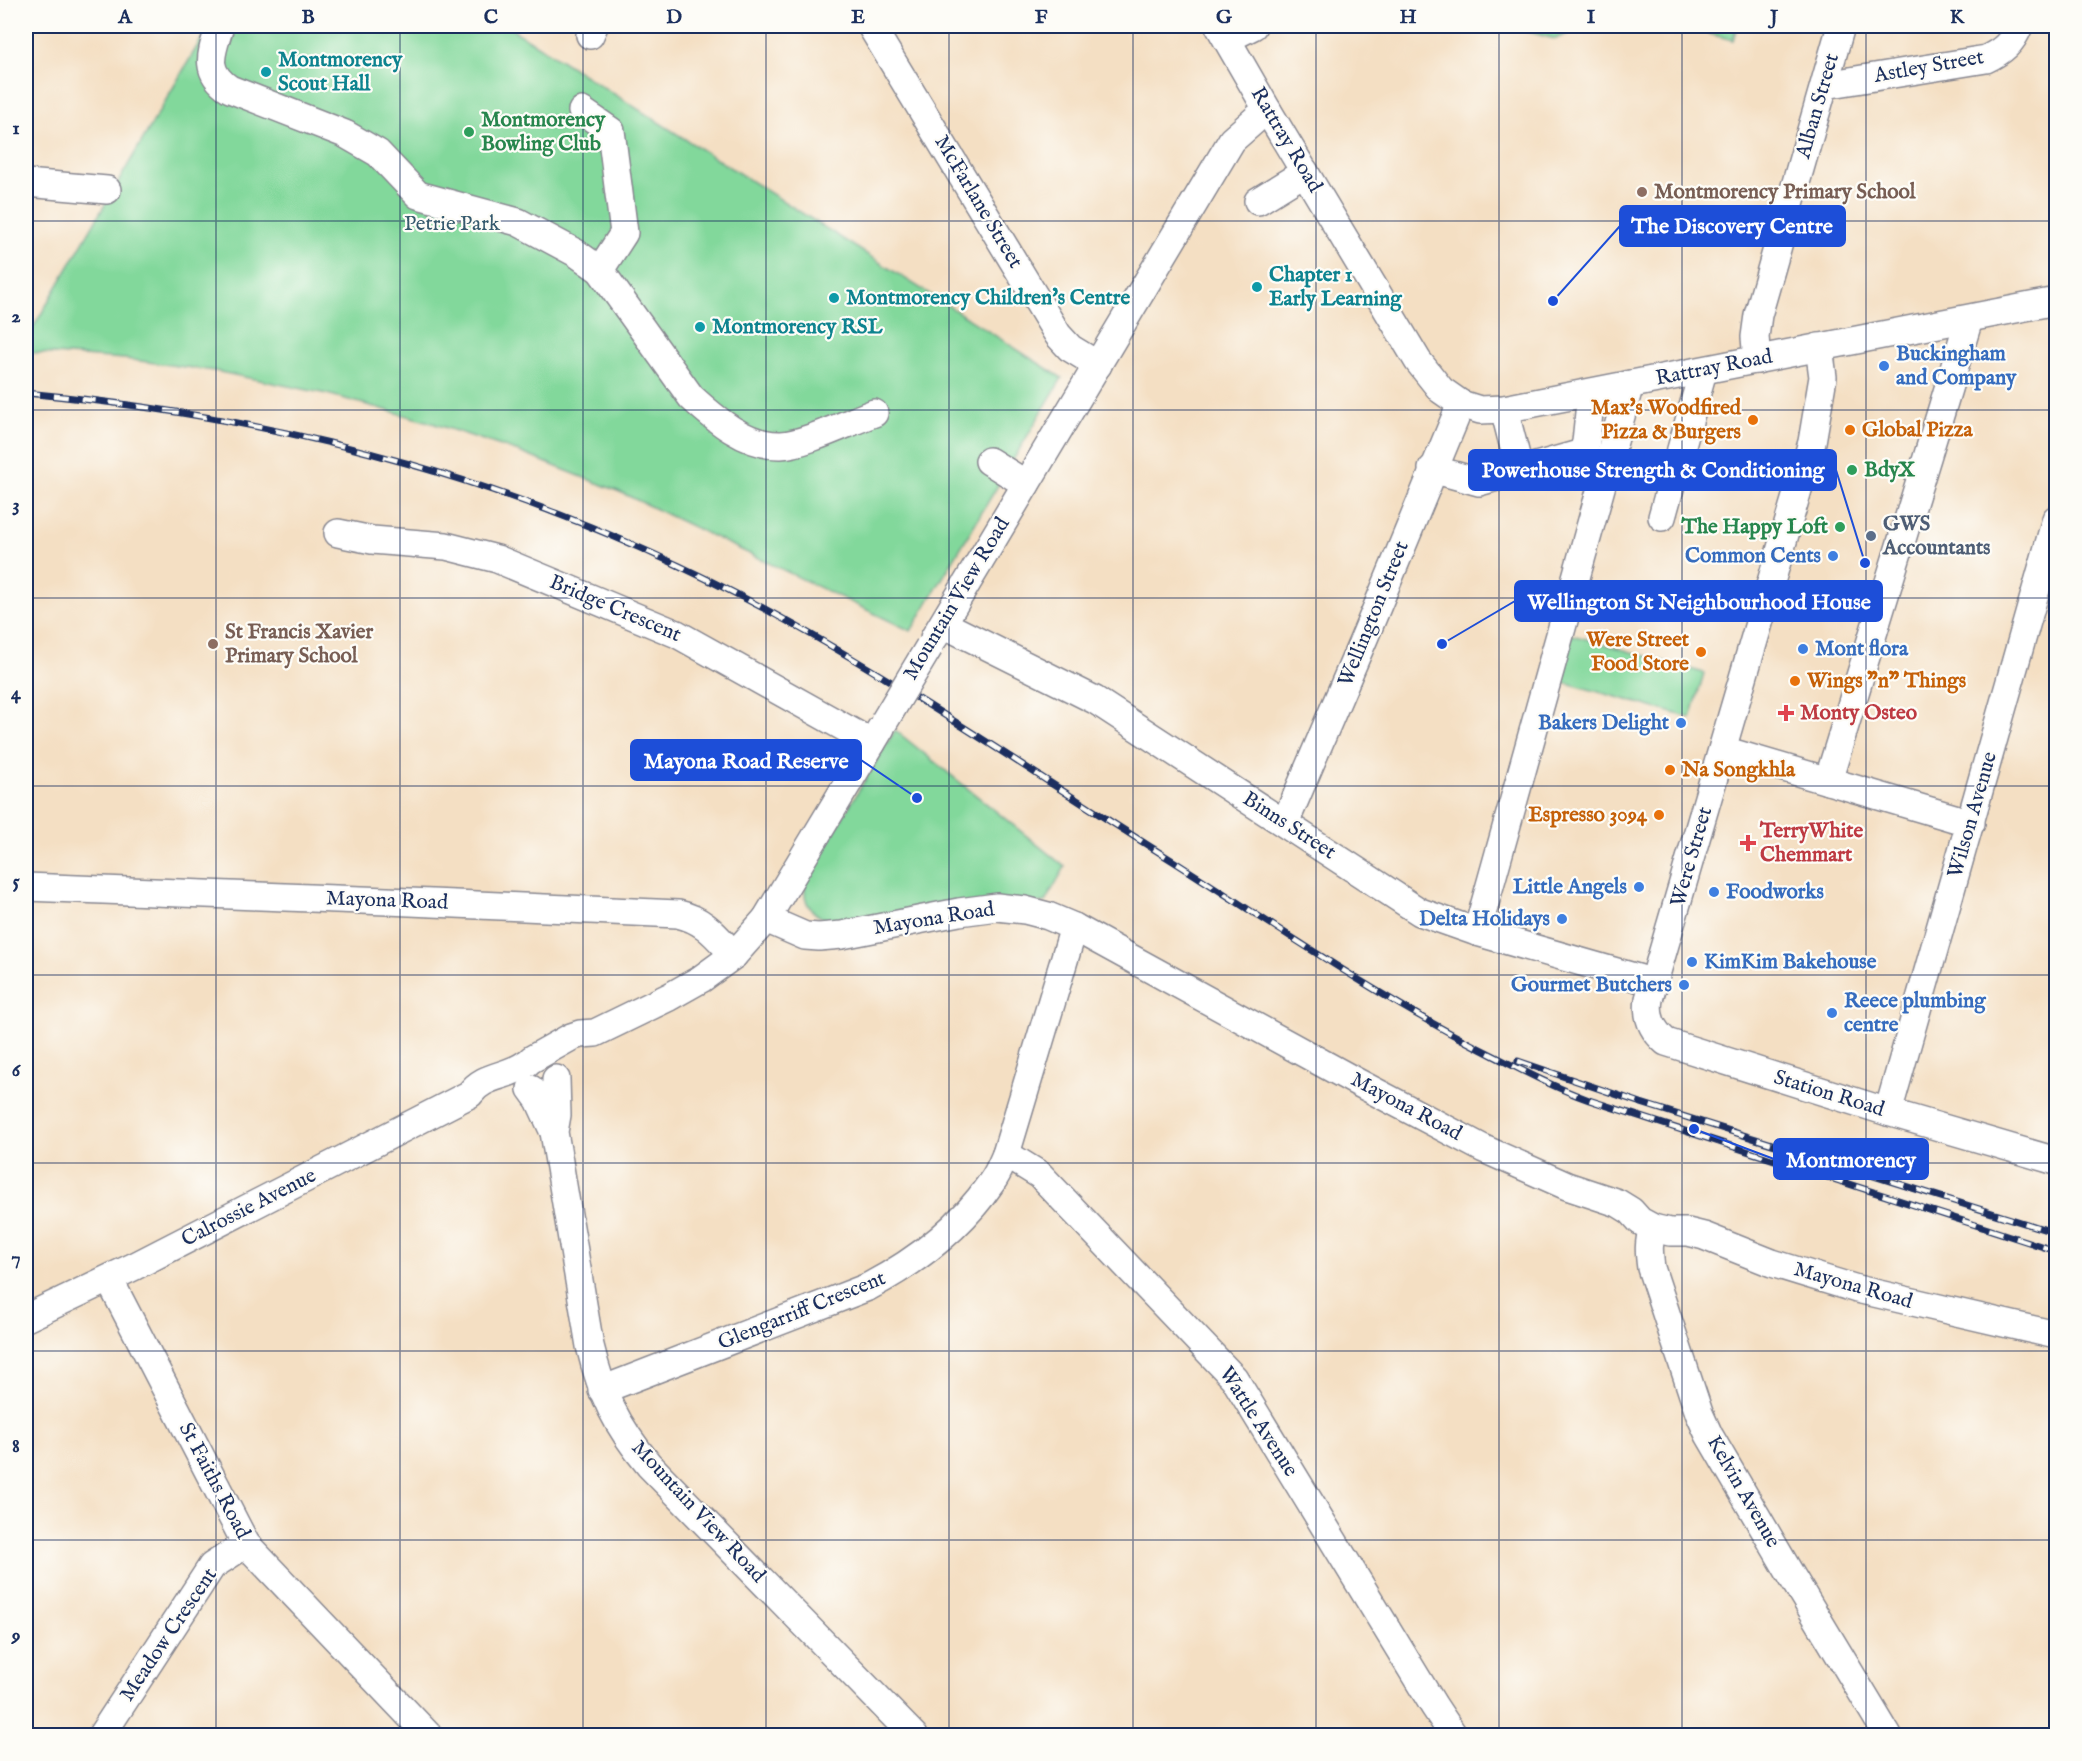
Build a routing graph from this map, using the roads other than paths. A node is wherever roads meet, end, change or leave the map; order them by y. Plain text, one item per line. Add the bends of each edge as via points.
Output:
1 (220, 26) edge
2 (871, 26) edge
3 (1253, 26) edge
4 (1841, 26) edge
5 (2019, 26) edge
6 (1223, 32) edge
7 (1825, 85) junction
8 (582, 111) dead end
9 (1268, 111) junction
10 (1305, 172) junction
11 (26, 183) edge
12 (107, 190) dead end
13 (1258, 201) dead end
14 (600, 270) junction
15 (2056, 301) edge
16 (1969, 318) junction
17 (1819, 347) junction
18 (1757, 360) junction
19 (1098, 365) junction
20 (1703, 371) junction
21 (1630, 384) junction
22 (1592, 393) junction
23 (1461, 404) junction
24 (1504, 409) junction
25 (874, 413) dead end
26 (989, 461) dead end
27 (1432, 469) junction
28 (1520, 471) junction
29 (1026, 484) junction
30 (1662, 517) dead end
31 (2056, 519) edge
32 (338, 533) dead end
33 (943, 624) junction
34 (878, 732) junction
35 (1724, 750) junction
36 (1828, 781) junction
37 (1285, 823) junction
38 (1971, 823) junction
39 (26, 887) edge
40 (766, 919) junction
41 (1074, 927) junction
42 (1476, 932) junction
43 (734, 955) junction
44 (1655, 983) junction
45 (595, 1033) junction
46 (530, 1075) junction
47 (556, 1078) junction
48 (1888, 1112) junction
49 (555, 1132) junction
50 (1006, 1154) junction
51 (2056, 1161) edge
52 (1653, 1228) junction
53 (109, 1279) junction
54 (26, 1318) edge
55 (2056, 1335) edge
56 (602, 1390) junction
57 (246, 1544) junction
58 (101, 1736) edge
59 (429, 1736) edge
60 (914, 1736) edge
61 (1454, 1736) edge
62 (1888, 1736) edge

1 - 14 street via 212,54 213,74 230,89 364,143 418,195 518,222
2 - 19 street, McFarlane Street via 1058,335 1070,348
3 - 6 street
4 - 7 street, Alban Street
5 - 7 street, Astley Street via 2001,52 1986,59
6 - 9 street, Rattray Road
7 - 18 street, Alban Street via 1758,315
8 - 14 street via 611,131 624,233
9 - 10 street, Rattray Road
9 - 19 street, Mountain View Road via 1232,140
10 - 13 street
10 - 23 street, Rattray Road via 1418,361 1441,390
11 - 12 street
14 - 25 street via 691,397 735,431 759,442 780,445
15 - 16 street, Rattray Road
16 - 17 street, Rattray Road
16 - 36 street
17 - 18 street, Rattray Road
17 - 35 street, Were Street via 1823,377 1812,442
18 - 20 street, Rattray Road
19 - 29 street, Mountain View Road
20 - 21 street, Rattray Road
20 - 30 street
21 - 22 street, Rattray Road
21 - 42 street
22 - 24 street, Rattray Road
22 - 28 street via 1584,449 1579,454
23 - 24 street, Rattray Road via 1480,410
23 - 27 street, Wellington Street
24 - 28 street
26 - 29 street
27 - 28 street via 1479,482
27 - 37 street, Wellington Street
29 - 33 street, Mountain View Road
31 - 38 street, Wilson Avenue
32 - 34 street, Bridge Crescent via 446,546 497,559 677,634
33 - 34 street, Mountain View Road, bridge
33 - 37 street, Binns Street via 1095,700
34 - 40 street, Mountain View Road
35 - 36 street
35 - 44 street, Were Street
36 - 38 street
37 - 42 street, Binns Street via 1419,912
38 - 48 street, Wilson Avenue
39 - 43 street, Mayona Road via 678,914 706,926
40 - 41 street, Mayona Road via 806,936 819,937 997,907 1025,910
40 - 43 street, Mountain View Road
41 - 50 street, Glengarriff Crescent
41 - 52 street, Mayona Road via 1484,1149 1618,1203
42 - 44 street, Binns Street
43 - 45 street, Mountain View Road via 686,988
44 - 48 street, Station Road via 1648,1016 1666,1042
45 - 46 street, Mountain View Road via 571,1037
45 - 47 street, Mountain View Road via 568,1058
46 - 47 street via 542,1058 552,1062
46 - 49 street, Mountain View Road
46 - 53 street, Calrossie Avenue via 512,1087 470,1094
47 - 49 street, Mountain View Road
48 - 51 street, Station Road
49 - 56 street, Mountain View Road via 588,1336
50 - 56 street, Glengarriff Crescent via 993,1181 974,1206 900,1270 868,1287
50 - 61 street, Wattle Avenue via 1040,1175 1234,1378
52 - 55 street, Mayona Road via 1704,1236 1772,1263 1857,1289
52 - 62 street, Kelvin Avenue via 1648,1252 1652,1268 1709,1435
53 - 54 street, Calrossie Avenue
53 - 57 street, St Faiths Road
56 - 60 street, Mountain View Road via 622,1430 650,1465
57 - 58 street, Meadow Crescent via 212,1566
57 - 59 street, St Faiths Road

